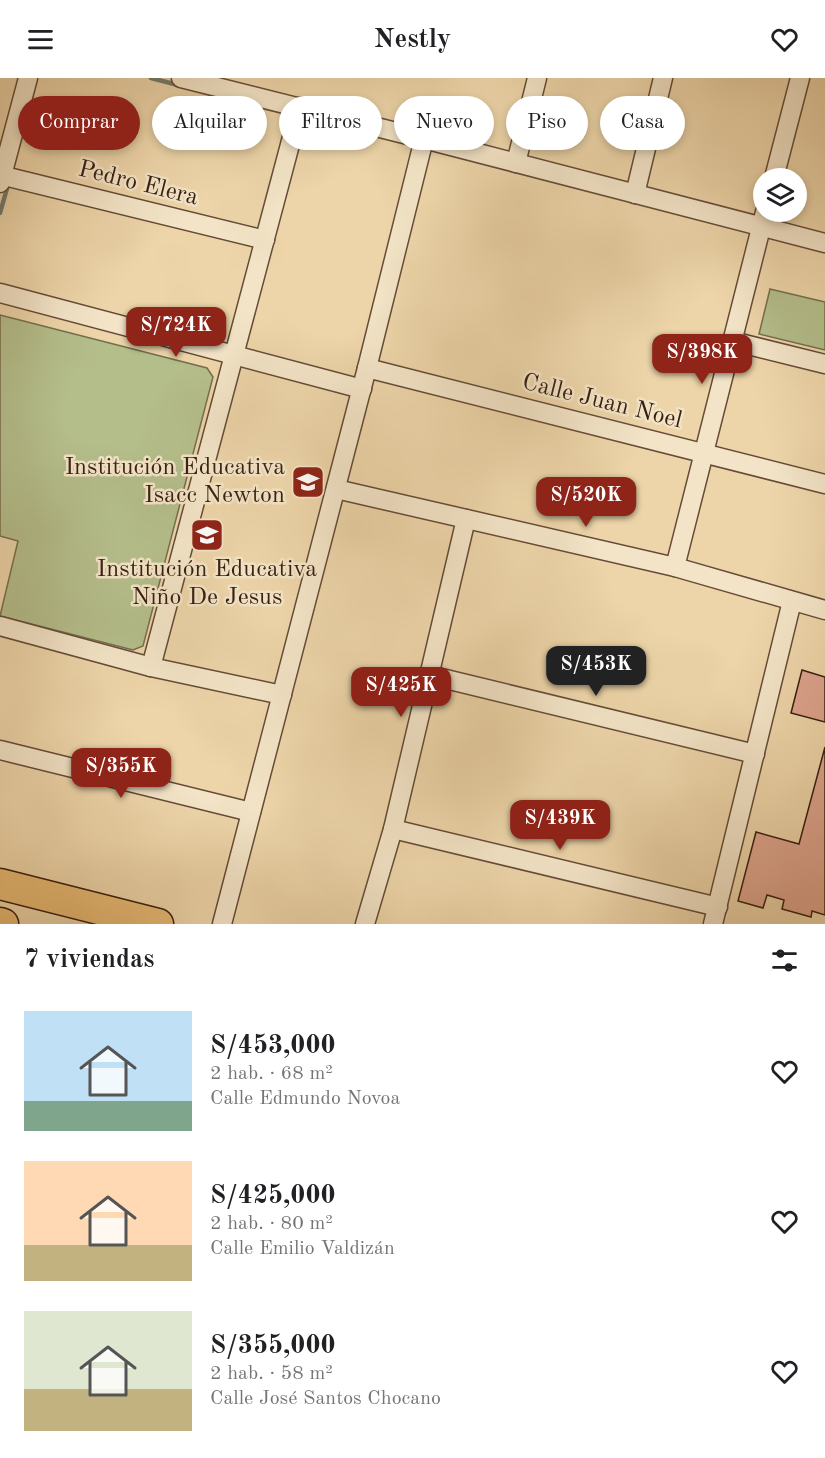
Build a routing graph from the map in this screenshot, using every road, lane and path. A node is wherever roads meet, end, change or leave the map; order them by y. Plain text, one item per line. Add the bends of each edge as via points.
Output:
1 (28, 78) edge
2 (182, 78) edge
3 (537, 78) edge
4 (663, 78) edge
5 (800, 78) edge
6 (246, 86) edge
7 (279, 99) edge
8 (289, 150) edge
9 (421, 150) edge
10 (466, 150) edge
11 (516, 163) junction
12 (777, 168) edge
13 (1, 178) edge
14 (635, 194) junction
15 (753, 217) edge
16 (762, 222) edge
17 (771, 222) edge
18 (265, 240) junction
19 (825, 243) edge
20 (0, 293) edge
21 (732, 340) junction
22 (233, 354) junction
23 (825, 364) edge
24 (367, 368) junction
25 (362, 389) junction
26 (704, 452) junction
27 (825, 484) edge
28 (336, 489) junction
29 (466, 519) junction
30 (675, 567) junction
31 (792, 601) junction
32 (825, 610) edge
33 (0, 626) edge
34 (151, 667) junction
35 (429, 675) junction
36 (282, 695) junction
37 (0, 750) edge
38 (755, 754) junction
39 (251, 812) junction
40 (393, 829) junction
41 (0, 884) edge
42 (716, 916) edge
43 (158, 924) edge
44 (222, 924) edge
45 (365, 924) edge

1 - 13 street
2 - 6 street
3 - 11 street
4 - 14 street
5 - 12 street
6 - 7 street
8 - 18 street
9 - 24 street
10 - 11 street
11 - 14 street
13 - 18 street, Pedro Elera
14 - 15 street
16 - 21 street
17 - 19 street
18 - 22 street
20 - 22 street
21 - 23 street
21 - 26 street
22 - 25 street
22 - 34 street
24 - 25 street
24 - 26 street, Calle Juan Noel
25 - 28 street
26 - 27 street, Calle Juan Noel
26 - 30 street
28 - 29 street
28 - 36 street
29 - 30 street
29 - 35 street
30 - 31 street
31 - 32 street
31 - 38 street
33 - 34 street
34 - 36 street
35 - 38 street
35 - 40 street
36 - 39 street
37 - 39 street
38 - 42 street
39 - 44 street
40 - 42 street
40 - 45 street
41 - 43 main road

